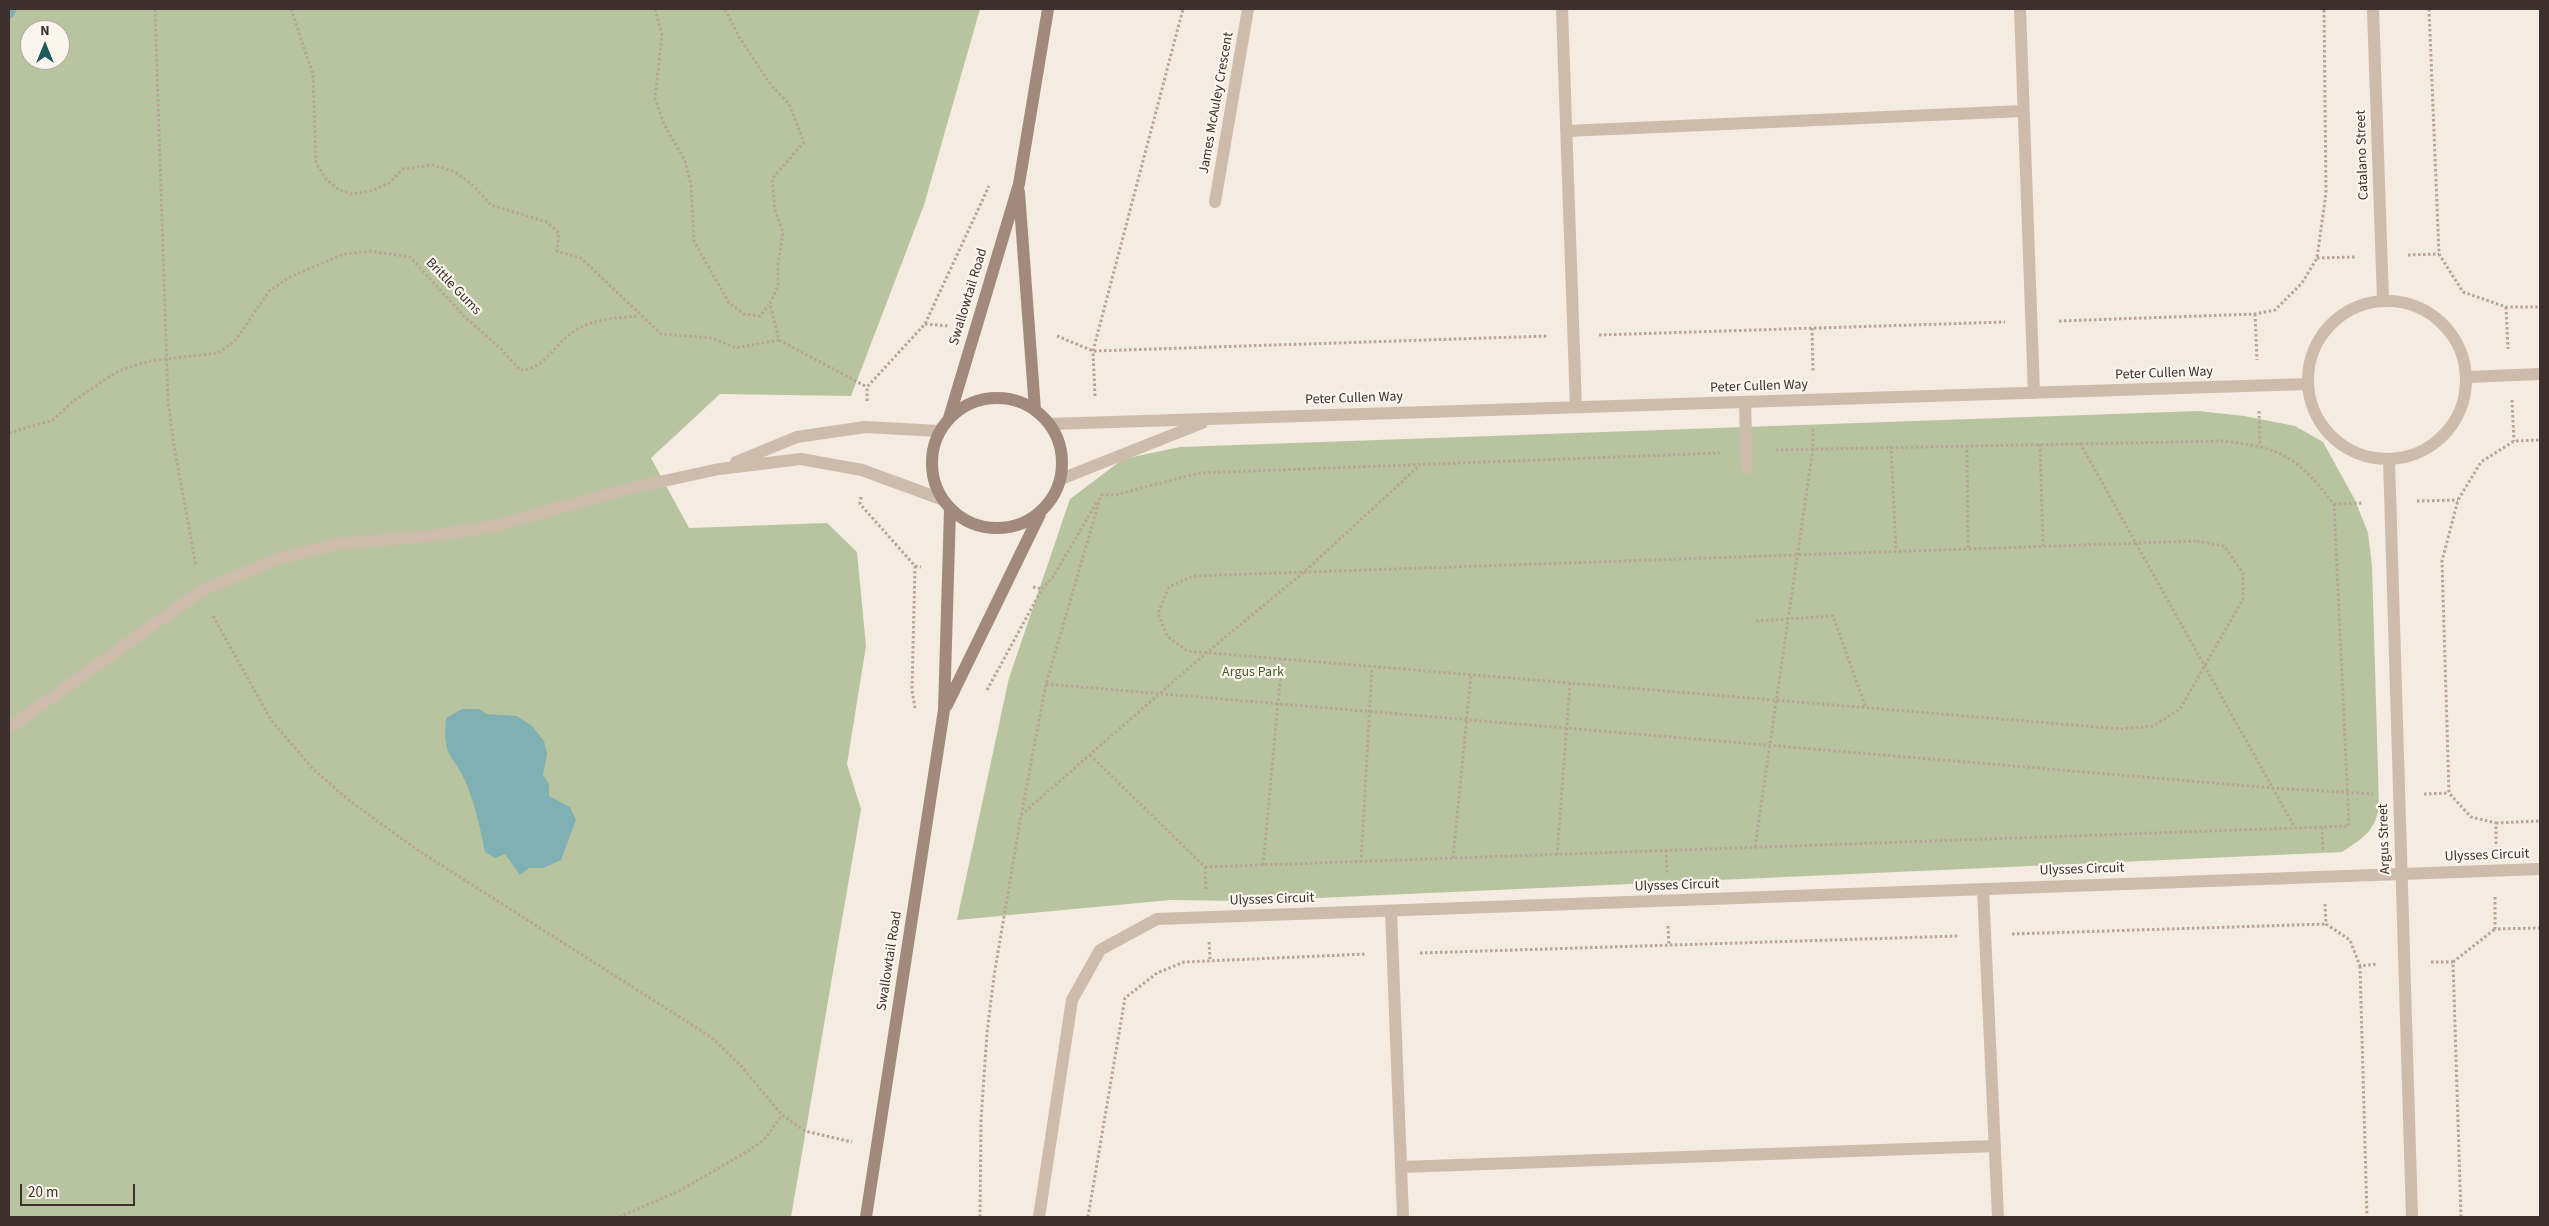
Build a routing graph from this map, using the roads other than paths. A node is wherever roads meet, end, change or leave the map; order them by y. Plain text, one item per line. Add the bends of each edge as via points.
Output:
1 (1048, 9) edge
2 (1248, 9) edge
3 (1562, 9) edge
4 (2020, 9) edge
5 (2373, 9) edge
6 (2023, 111) junction
7 (1566, 131) junction
8 (1019, 184) junction
9 (1215, 202) dead end
10 (2383, 300) junction
11 (2540, 374) edge
12 (2467, 377) junction
13 (2307, 384) junction
14 (2034, 393) junction
15 (1745, 402) junction
16 (1576, 407) junction
17 (1035, 410) junction
18 (949, 418) junction
19 (1211, 419) junction
20 (1050, 424) junction
21 (939, 431) junction
22 (2388, 459) junction
23 (1747, 468) dead end
24 (719, 469) junction
25 (1061, 479) junction
26 (941, 499) junction
27 (950, 510) junction
28 (1040, 514) junction
29 (944, 710) junction
30 (9, 728) edge
31 (2540, 869) edge
32 (2402, 874) junction
33 (1983, 889) junction
34 (1391, 911) junction
35 (1995, 1146) junction
36 (1401, 1167) junction
37 (866, 1217) edge
38 (1039, 1217) edge
39 (1403, 1217) edge
40 (1998, 1217) edge
41 (2412, 1217) edge

1 - 8 street, Swallowtail Road
2 - 9 street, James McAuley Crescent
3 - 7 street
4 - 6 street
5 - 10 street, Catalano Street
6 - 7 street
6 - 14 street
7 - 16 street
8 - 17 street, Swallowtail Road
8 - 18 street, Swallowtail Road
10 - 12 street via 2408,304 2431,314 2449,330 2462,352
10 - 13 street via 2359,306 2337,318 2320,337 2310,360
11 - 12 street
12 - 22 street via 2464,402 2453,425 2436,443 2414,455
13 - 14 street, Peter Cullen Way
13 - 22 street via 2312,409 2324,429 2342,446 2364,456
14 - 15 street, Peter Cullen Way
15 - 16 street, Peter Cullen Way
15 - 23 street
16 - 19 street, Peter Cullen Way
17 - 18 street, Swallowtail Road via 1000,398 964,406
17 - 20 street, Swallowtail Road
18 - 21 street, Swallowtail Road
19 - 20 street, Peter Cullen Way
19 - 25 street, Peter Cullen Way
20 - 25 street, Swallowtail Road via 1061,450
21 - 24 street via 865,427 797,437
21 - 26 street, Swallowtail Road via 930,465
22 - 32 street, Argus Street
24 - 26 street via 801,459 862,470
24 - 30 street via 627,489 494,526 439,535 337,544 277,559 201,591
25 - 28 street, Swallowtail Road via 1053,498
26 - 27 street, Swallowtail Road
27 - 28 street, Swallowtail Road via 971,523 994,529 1026,523
27 - 29 street, Swallowtail Road
28 - 29 street, Swallowtail Road
29 - 37 street, Swallowtail Road
31 - 32 street, Ulysses Circuit
32 - 33 street, Ulysses Circuit
32 - 41 street, Argus Street
33 - 34 street, Ulysses Circuit
33 - 35 street
34 - 36 street
34 - 38 street, Ulysses Circuit via 1157,919 1100,950 1072,1000
35 - 36 street
35 - 40 street
36 - 39 street

